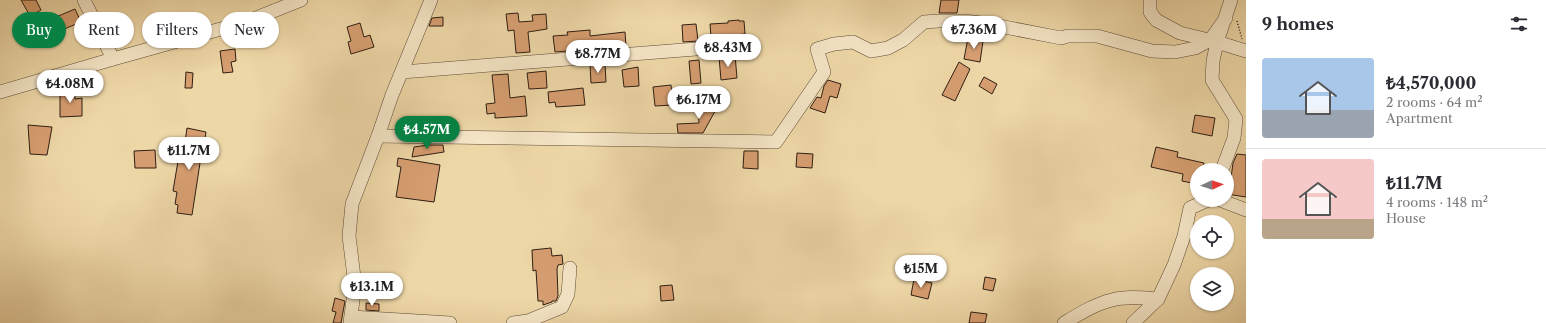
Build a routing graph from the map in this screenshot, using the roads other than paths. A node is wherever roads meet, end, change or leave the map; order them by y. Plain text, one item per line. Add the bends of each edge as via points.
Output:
1 (84, 0) edge
2 (301, 0) edge
3 (431, 0) edge
4 (1159, 0) edge
5 (1231, 0) edge
6 (1150, 6) edge
7 (1214, 41) junction
8 (747, 45) dead end
9 (1246, 51) edge
10 (113, 59) junction
11 (402, 72) junction
12 (0, 92) edge
13 (378, 136) junction
14 (1225, 163) edge
15 (1234, 205) edge
16 (1192, 207) edge
17 (1246, 210) edge
18 (570, 268) dead end
19 (1158, 299) junction
20 (350, 320) edge
21 (450, 323) edge
22 (513, 323) edge
23 (1064, 323) edge
24 (1133, 323) edge

1 - 10 street
2 - 10 street via 246,22
3 - 11 street
4 - 6 street
5 - 7 street via 1230,17
6 - 7 street via 1156,20 1180,33
7 - 9 street
7 - 13 street via 1175,52 1152,51 1097,36 1061,38 964,21 924,22 903,40 888,48 871,51 853,42 817,48 824,72 776,142
7 - 14 street via 1212,80 1236,119 1234,138
8 - 11 street
10 - 12 street
11 - 13 street
13 - 20 street via 352,204 349,236 355,285
15 - 17 street
16 - 19 street via 1174,265
18 - 22 street via 568,294 562,307 528,321
19 - 23 street via 1112,300 1084,311
19 - 24 street
20 - 21 street

